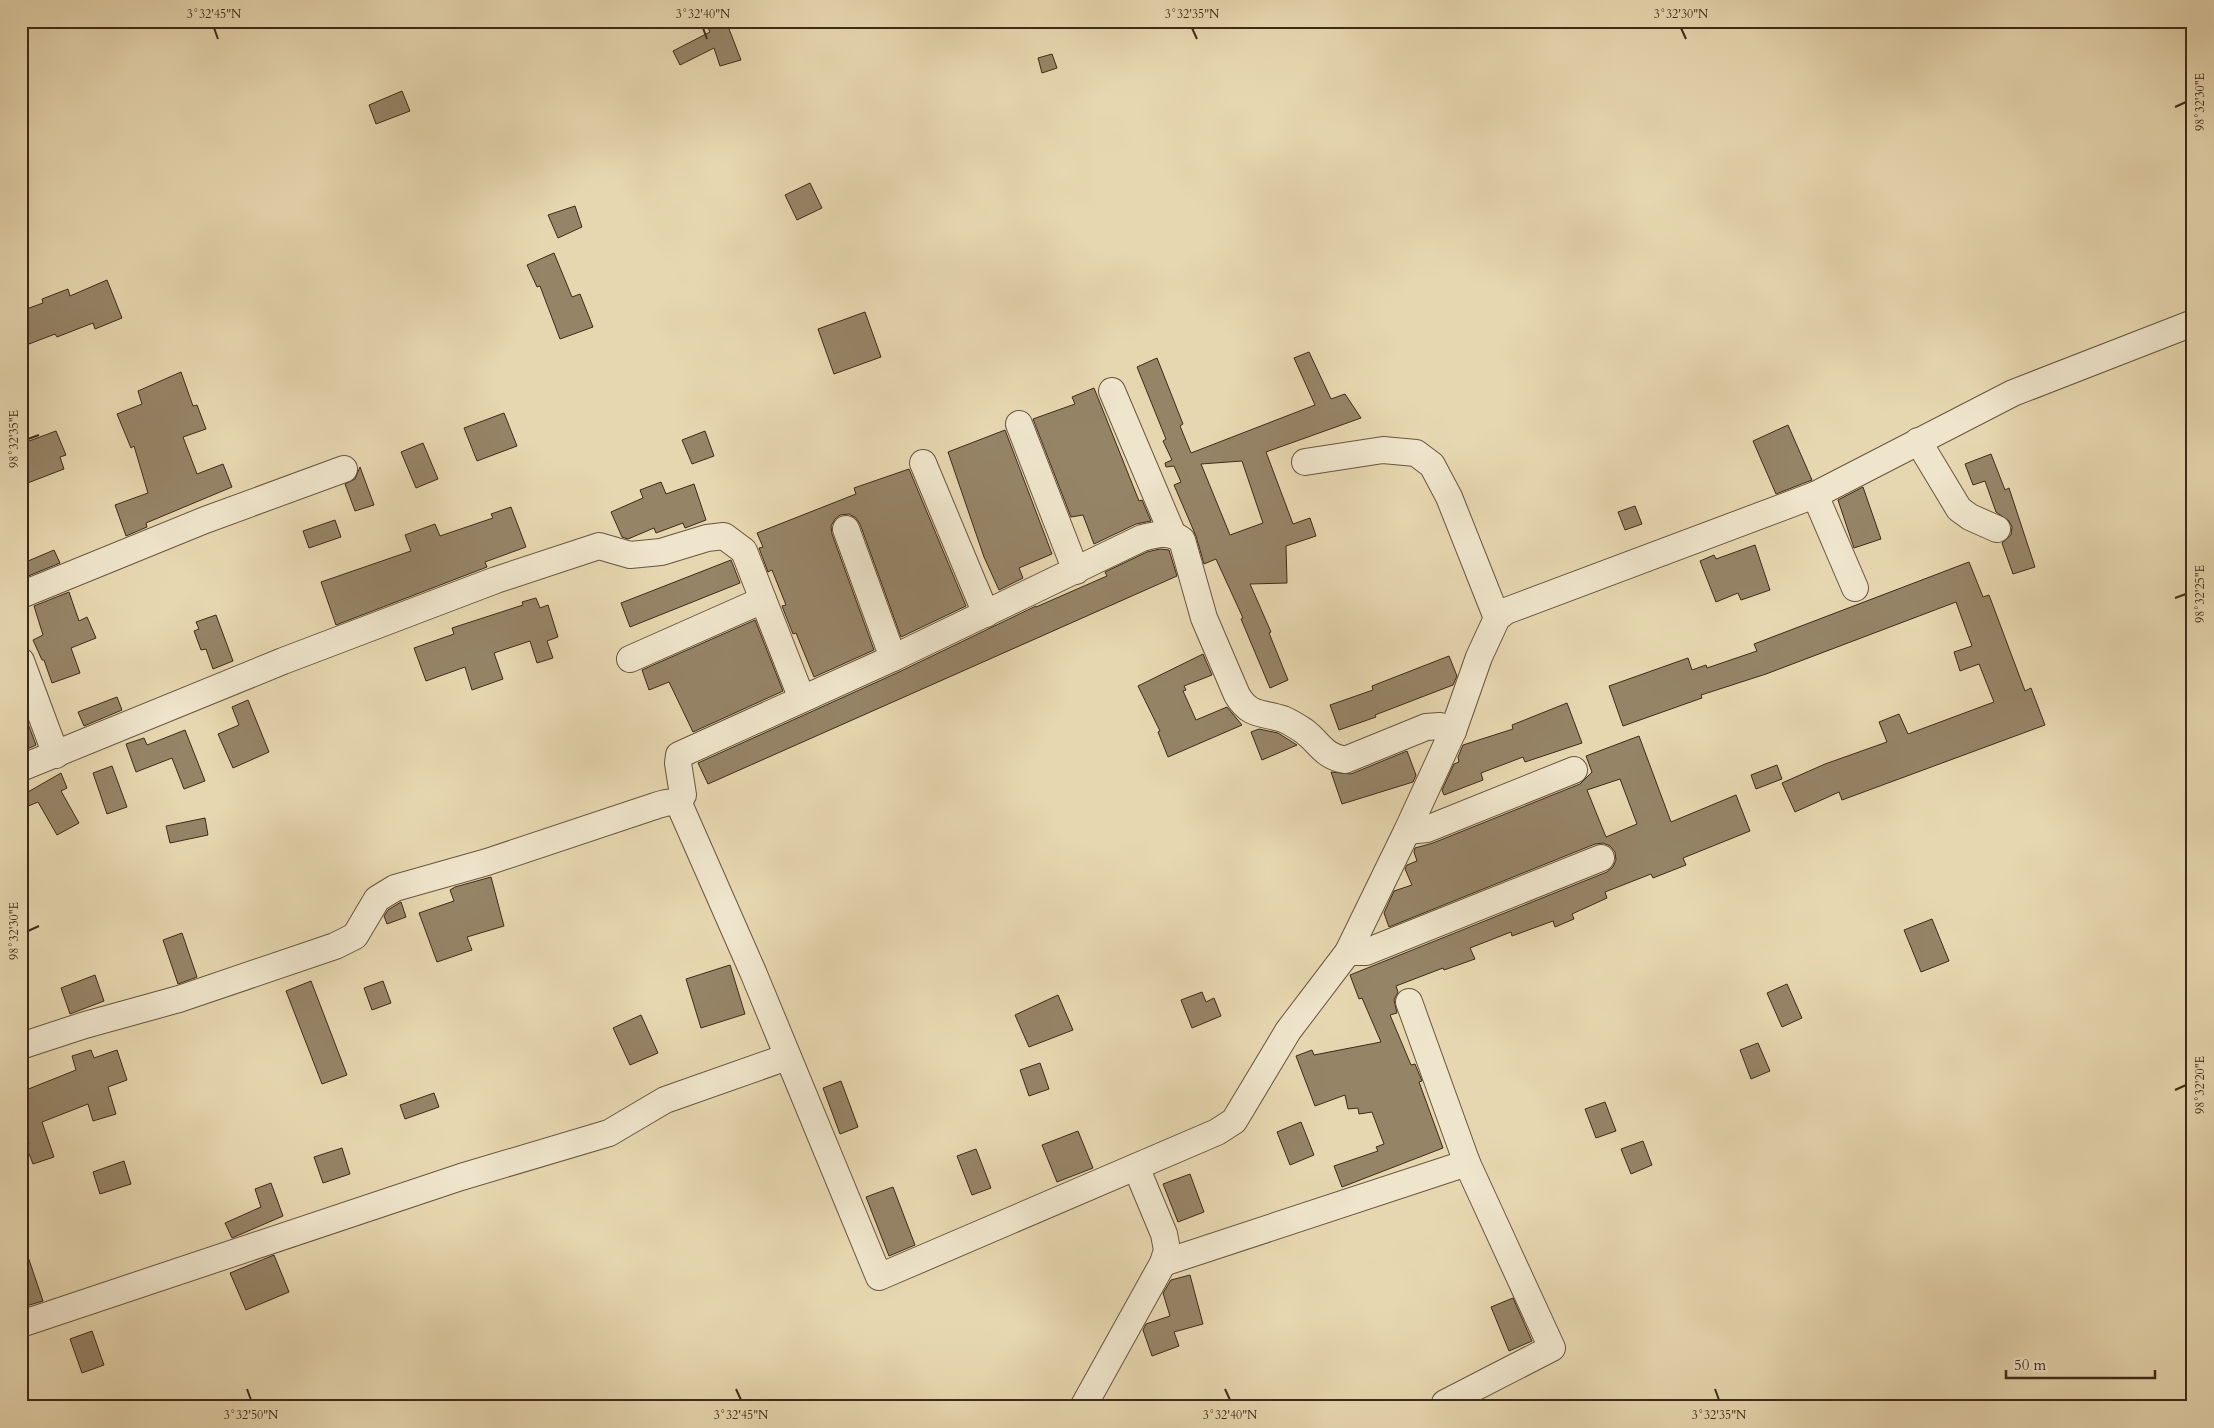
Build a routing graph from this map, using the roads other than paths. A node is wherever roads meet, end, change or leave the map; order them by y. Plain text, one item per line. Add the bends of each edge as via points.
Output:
1 (2193, 323) edge
2 (1112, 391) dead end
3 (1019, 424) dead end
4 (1918, 441) junction
5 (1305, 462) dead end
6 (923, 463) dead end
7 (344, 469) dead end
8 (1815, 495) junction
9 (846, 528) dead end
10 (1997, 528) dead end
11 (1172, 535) junction
12 (1076, 571) junction
13 (1855, 588) dead end
14 (21, 595) edge
15 (763, 600) junction
16 (986, 614) junction
17 (1497, 618) junction
18 (893, 658) junction
19 (630, 659) dead end
20 (21, 662) edge
21 (802, 699) junction
22 (1452, 731) junction
23 (56, 755) junction
24 (21, 768) edge
25 (1574, 770) dead end
26 (677, 803) junction
27 (1408, 831) junction
28 (1601, 858) dead end
29 (1348, 952) junction
30 (1409, 1002) dead end
31 (21, 1046) edge
32 (788, 1057) junction
33 (1467, 1163) junction
34 (1136, 1167) junction
35 (1163, 1263) junction
36 (21, 1324) edge
37 (1445, 1404) dead end
38 (1083, 1407) edge

1 - 4 street via 2013,393
2 - 11 street
3 - 12 street
4 - 8 street
4 - 10 street via 1959,509
5 - 17 street via 1383,450 1416,453 1432,465
6 - 16 street
7 - 14 street via 205,520
8 - 13 street
8 - 17 street via 1516,605
9 - 18 street
11 - 12 street via 1142,538
11 - 22 street via 1182,540 1204,618 1237,695 1250,710 1284,719 1333,758 1345,760 1426,727 1440,726
12 - 16 street
15 - 19 street
15 - 21 street
15 - 23 street via 744,551 724,536 661,552 630,555 600,546 496,580 293,657
16 - 18 street
17 - 22 street
18 - 21 street
20 - 23 street
21 - 26 street via 679,755 683,795
22 - 27 street
23 - 24 street
25 - 27 street via 1428,829
26 - 31 street via 652,807 487,862 395,888 377,899 355,936 335,946 178,999 85,1024
26 - 32 street
27 - 29 street
28 - 29 street via 1366,952
29 - 34 street via 1288,1031 1234,1121 1217,1132
30 - 33 street
32 - 34 street via 879,1277
32 - 36 street via 665,1100 609,1133 461,1178
33 - 35 street
33 - 37 street via 1552,1348
34 - 35 street via 1164,1234 1167,1250
35 - 38 street

